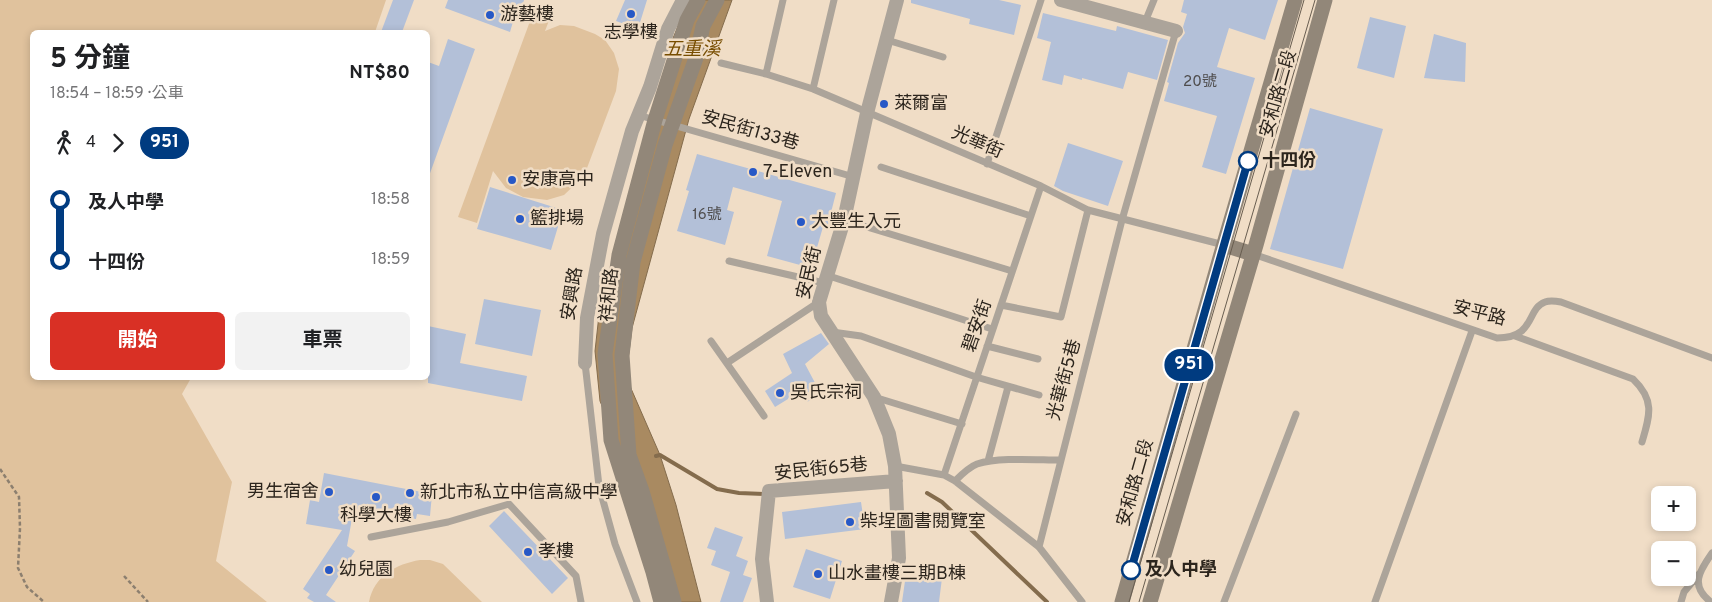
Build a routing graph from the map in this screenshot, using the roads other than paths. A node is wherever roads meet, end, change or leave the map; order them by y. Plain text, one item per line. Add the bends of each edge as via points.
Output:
1 (683, 0) edge
2 (698, 0) edge
3 (718, 0) edge
4 (783, 0) edge
5 (834, 0) edge
6 (896, 0) edge
7 (1041, 0) edge
8 (1061, 0) edge
9 (1154, 0) edge
10 (1295, 0) edge
11 (1325, 0) edge
12 (1145, 22) junction
13 (1176, 31) joint
14 (887, 40) junction
15 (943, 56) dead end
16 (720, 63) dead end
17 (766, 74) junction
18 (813, 89) junction
19 (867, 113) junction
20 (638, 115) junction
21 (655, 120) junction
22 (672, 124) junction
23 (988, 164) junction
24 (881, 167) dead end
25 (854, 177) junction
26 (1041, 186) junction
27 (1088, 210) junction
28 (1031, 216) junction
29 (844, 220) junction
30 (1122, 220) junction
31 (1224, 245) junction
32 (1253, 254) junction
33 (729, 261) dead end
34 (1012, 271) junction
35 (825, 279) junction
36 (819, 302) junction
37 (1001, 305) junction
38 (992, 329) junction
39 (830, 331) junction
40 (1472, 331) junction
41 (1515, 336) junction
42 (710, 341) dead end
43 (987, 346) junction
44 (1712, 358) edge
45 (1038, 359) dead end
46 (585, 363) joint
47 (726, 363) junction
48 (976, 377) junction
49 (1008, 386) junction
50 (1039, 395) dead end
51 (874, 397) junction
52 (1296, 414) dead end
53 (764, 416) dead end
54 (962, 424) junction
55 (1642, 442) dead end
56 (1060, 460) junction
57 (988, 461) junction
58 (895, 466) junction
59 (944, 475) junction
60 (896, 481) junction
61 (956, 481) junction
62 (371, 537) dead end
63 (1039, 547) junction
64 (1712, 553) edge
65 (1698, 574) junction
66 (581, 602) edge
67 (637, 602) edge
68 (661, 602) edge
69 (674, 602) edge
70 (768, 602) edge
71 (891, 602) edge
72 (1082, 602) edge
73 (1122, 602) edge
74 (1150, 602) edge
75 (1224, 602) edge
76 (1375, 602) edge
77 (1682, 602) edge
78 (1711, 602) edge

1 - 20 street, 安興路 via 668,29
2 - 21 main road, 祥和路 via 687,20
3 - 22 main road, 祥和路 via 703,26 696,58
4 - 17 lane
5 - 18 lane
6 - 14 street, 安民街
7 - 23 lane
8 - 12 street
9 - 12 lane
10 - 31 main road, 安和路二段
11 - 32 main road, 安和路二段
12 - 13 street
13 - 30 lane, 光華街5巷
14 - 15 lane
14 - 19 street, 安民街
16 - 17 lane, 光華街
17 - 18 lane, 光華街
18 - 19 lane, 光華街
19 - 23 lane, 光華街
19 - 25 street, 安民街
20 - 21 lane, 安民街133巷
20 - 46 street, 安興路 via 601,242 587,318
21 - 22 lane, 安民街133巷
21 - 68 main road, 祥和路 via 619,255 605,354 611,440
22 - 25 lane, 安民街133巷
22 - 69 main road, 祥和路 via 633,262 622,355 629,456
23 - 26 lane, 光華街
24 - 28 lane
25 - 29 street, 安民街
26 - 27 lane, 光華街
26 - 28 lane, 碧安街
27 - 30 lane, 光華街
27 - 37 lane via 1061,317
28 - 34 lane, 碧安街
29 - 34 lane
29 - 35 street, 安民街
30 - 31 lane, 光華街
30 - 56 lane, 光華街5巷
31 - 32 main road
31 - 73 main road, 安和路二段
32 - 40 lane, 安平路
32 - 74 main road, 安和路二段
33 - 35 lane
34 - 37 lane, 碧安街
35 - 36 street, 安民街
35 - 38 lane
36 - 39 street, 安民街 via 821,316
36 - 47 lane
37 - 38 lane, 碧安街
38 - 43 lane, 碧安街
39 - 48 lane via 861,336
39 - 51 street, 安民街
40 - 41 lane, 安平路 via 1497,338
40 - 76 lane
41 - 44 lane, 安平路 via 1530,323 1541,304 1554,301
41 - 55 lane via 1633,379 1646,395 1650,407
42 - 47 lane
43 - 45 lane
43 - 48 lane, 碧安街
46 - 67 lane, 安興路 via 599,486 615,544
47 - 53 lane
48 - 49 lane
48 - 54 lane, 碧安街
49 - 50 lane
49 - 57 lane
51 - 54 lane
51 - 58 street, 安民街 via 889,434
52 - 75 lane
54 - 59 lane, 碧安街
56 - 57 lane
56 - 63 lane, 光華街5巷
57 - 61 lane via 976,464
58 - 59 lane
58 - 60 street, 安民街
59 - 61 lane
60 - 70 street, 安民街65巷 via 769,490 762,559
60 - 71 street, 安民街 via 899,558
61 - 63 lane
62 - 66 lane via 448,522 509,504 576,576
63 - 72 lane
64 - 65 lane
65 - 77 lane via 1684,592
65 - 78 lane via 1701,591

